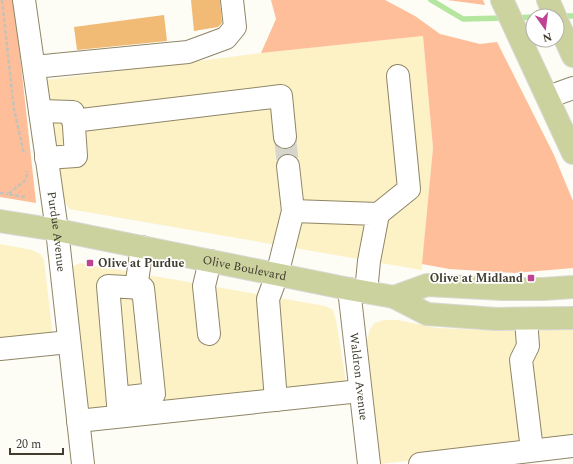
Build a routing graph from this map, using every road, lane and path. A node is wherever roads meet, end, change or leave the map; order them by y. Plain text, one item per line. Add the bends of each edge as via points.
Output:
1 (2, 0) edge
2 (24, 0) edge
3 (232, 0) edge
4 (502, 0) edge
5 (565, 38) edge
6 (573, 55) edge
7 (34, 67) junction
8 (398, 76) dead end
9 (573, 88) edge
10 (548, 97) junction
11 (40, 111) junction
12 (73, 121) junction
13 (285, 137) tunnel mouth
14 (573, 153) edge
15 (33, 162) junction
16 (288, 166) tunnel mouth
17 (0, 193) edge
18 (8, 194) junction
19 (25, 197) dead end
20 (293, 211) junction
21 (378, 214) junction
22 (0, 221) edge
23 (56, 230) junction
24 (142, 247) junction
25 (210, 261) junction
26 (277, 275) junction
27 (573, 287) edge
28 (136, 288) junction
29 (357, 290) junction
30 (394, 297) junction
31 (573, 318) edge
32 (526, 319) junction
33 (209, 334) dead end
34 (69, 342) junction
35 (0, 349) edge
36 (360, 391) junction
37 (276, 400) junction
38 (154, 404) junction
39 (119, 407) junction
40 (78, 421) junction
41 (573, 446) edge
42 (532, 450) junction
43 (83, 464) edge
44 (369, 464) edge
45 (420, 464) edge

1 - 15 path via 14,109
2 - 7 street, Purdue Avenue
3 - 7 street via 235,27 226,38 188,52
4 - 10 main road
5 - 6 main road
7 - 11 street, Purdue Avenue
8 - 21 street via 409,189
9 - 10 street
10 - 14 main road
11 - 12 street via 73,112
11 - 15 street, Purdue Avenue
12 - 13 street via 281,96
12 - 15 street via 76,156
15 - 18 path via 26,180
15 - 23 street, Purdue Avenue
16 - 20 street
17 - 18 path
18 - 19 path
20 - 21 street
20 - 26 street
21 - 29 street, Waldron Avenue via 369,261
22 - 23 main road, Olive Boulevard
23 - 24 main road, Olive Boulevard
23 - 34 street, Purdue Avenue
24 - 25 main road, Olive Boulevard
24 - 28 street
25 - 26 main road, Olive Boulevard
25 - 33 street via 204,286
26 - 29 main road, Olive Boulevard
26 - 37 street via 268,299
27 - 30 main road via 503,289 427,285
28 - 38 street via 143,288
28 - 39 street via 108,286
29 - 30 main road, Olive Boulevard
29 - 36 street, Waldron Avenue
30 - 32 main road, Olive Boulevard via 428,314 496,320
31 - 32 main road, Olive Boulevard
32 - 42 street via 528,346 521,360
34 - 35 street
34 - 40 street, Purdue Avenue
36 - 37 street
36 - 44 street, Waldron Avenue
37 - 38 street
38 - 39 street
39 - 40 street
40 - 43 street, Purdue Avenue
41 - 42 street
42 - 45 street

